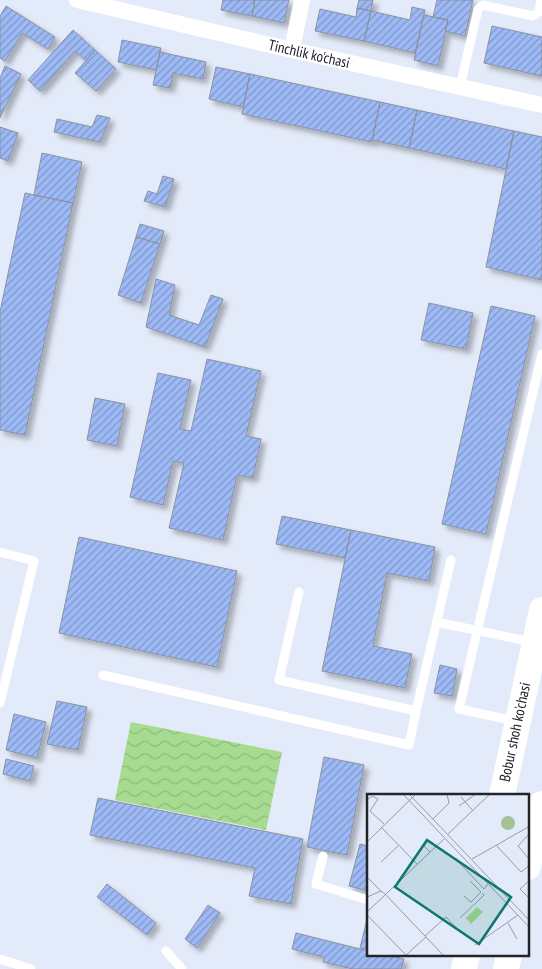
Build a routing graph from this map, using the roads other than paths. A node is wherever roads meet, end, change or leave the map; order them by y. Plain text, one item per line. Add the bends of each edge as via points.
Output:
1 (77, 0) edge
2 (302, 0) edge
3 (541, 0) edge
4 (292, 50) junction
5 (460, 87) junction
6 (542, 104) edge
7 (542, 354) edge
8 (0, 552) edge
9 (451, 560) dead end
10 (299, 592) dead end
11 (542, 610) edge
12 (436, 622) junction
13 (477, 632) junction
14 (535, 643) junction
15 (103, 675) dead end
16 (0, 704) edge
17 (416, 711) junction
18 (518, 722) junction
19 (502, 794) edge
20 (542, 804) edge
21 (323, 856) dead end
22 (530, 858) edge
23 (367, 900) edge
24 (166, 951) dead end
25 (467, 956) edge
26 (509, 956) edge
27 (0, 959) edge
28 (30, 969) edge
29 (182, 969) edge
30 (464, 969) edge
31 (506, 969) edge

1 - 4 street, Tinchlik ko'chasi
2 - 4 street
3 - 5 lane via 535,16 483,5 478,9
4 - 5 street, Tinchlik ko'chasi
5 - 6 street, Tinchlik ko'chasi
7 - 13 lane
8 - 16 lane via 34,561
9 - 12 lane
10 - 17 lane via 279,680
11 - 14 main road, Bobur shoh ko'chasi
12 - 13 lane
12 - 17 lane
13 - 14 lane
13 - 18 lane via 459,709
14 - 18 main road, Bobur shoh ko'chasi
15 - 17 lane via 409,745
18 - 19 main road, Bobur shoh ko'chasi
20 - 22 main road
21 - 23 lane via 316,884
24 - 29 lane
25 - 30 main road
26 - 31 main road
27 - 28 lane

